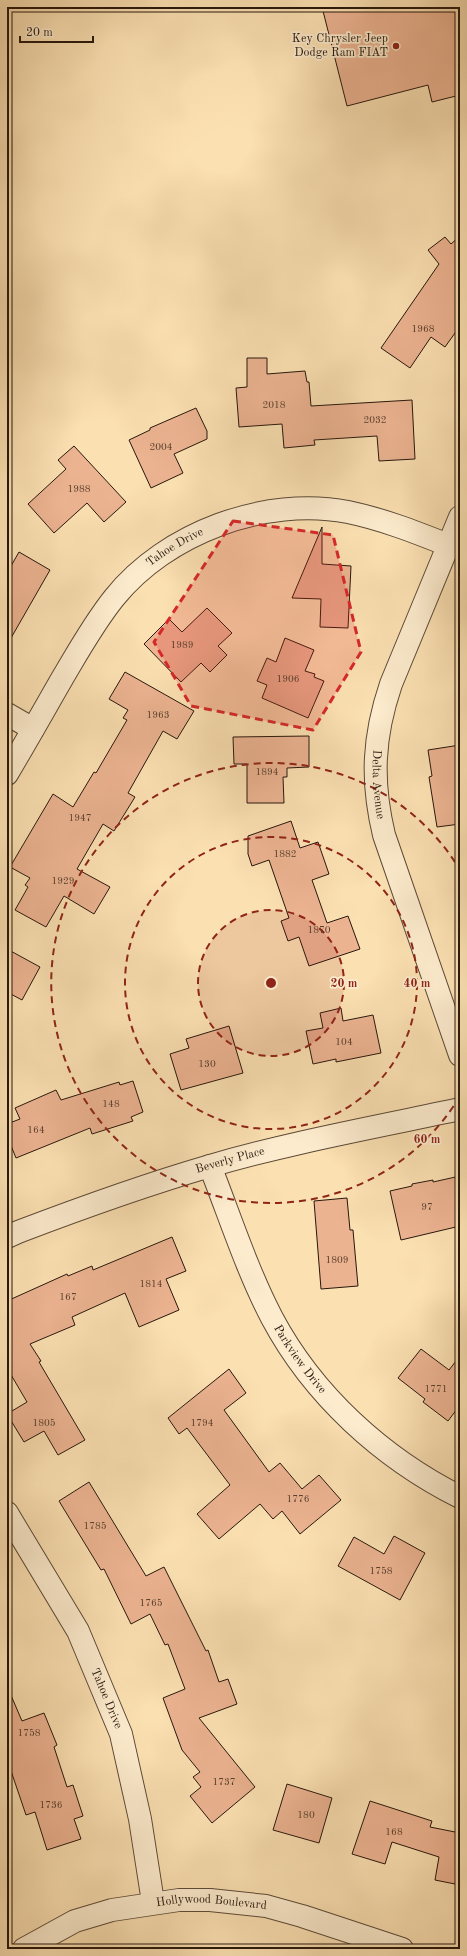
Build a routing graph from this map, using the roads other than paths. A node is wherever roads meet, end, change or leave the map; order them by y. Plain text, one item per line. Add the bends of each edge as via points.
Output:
1 (460, 517) edge
2 (448, 545) junction
3 (7, 714) edge
4 (33, 729) junction
5 (7, 774) edge
6 (460, 1055) edge
7 (460, 1109) edge
8 (210, 1166) junction
9 (7, 1237) edge
10 (460, 1497) edge
11 (7, 1514) edge
12 (153, 1902) junction
13 (24, 1949) edge
14 (402, 1949) edge

1 - 2 street, Delta Avenue
2 - 4 street, Tahoe Drive via 380,519 319,509 257,514 227,521 202,531 157,558 114,597 92,627
2 - 6 street, Delta Avenue via 384,702 376,742 375,783 384,835
3 - 4 street
4 - 5 street, Tahoe Drive
7 - 8 street, Beverly Place via 296,1144
8 - 9 street, Beverly Place via 101,1201
8 - 10 street, Parkview Drive via 258,1287 273,1319 303,1366 339,1410 360,1429 402,1463
11 - 12 street, Tahoe Drive via 78,1631 121,1734 140,1819
12 - 13 street, Hollywood Boulevard via 75,1921
12 - 14 street, Hollywood Boulevard via 210,1900 266,1906

